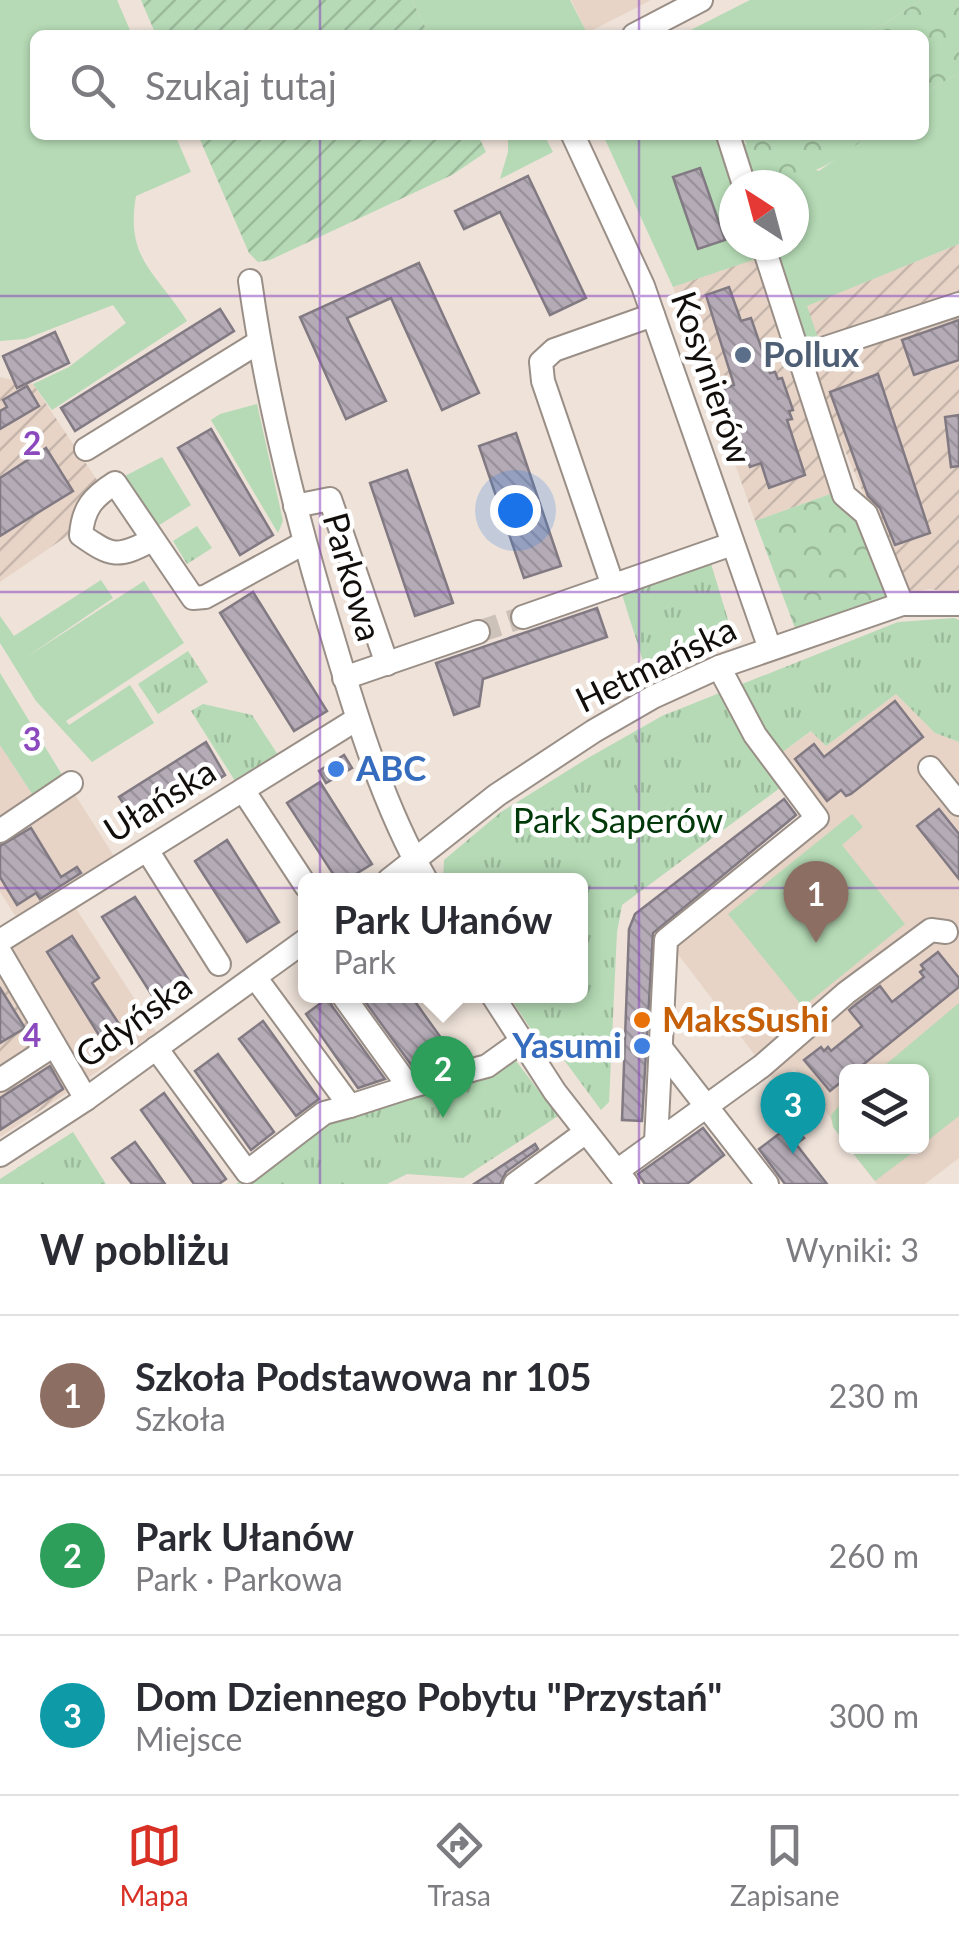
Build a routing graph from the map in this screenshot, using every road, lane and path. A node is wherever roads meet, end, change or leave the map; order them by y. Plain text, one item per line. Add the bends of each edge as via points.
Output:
1 (702, 0) edge
2 (644, 30) edge
3 (575, 140) edge
4 (730, 140) edge
5 (739, 170) edge
6 (767, 260) edge
7 (250, 281) dead end
8 (959, 304) edge
9 (652, 315) junction
10 (259, 342) junction
11 (798, 357) junction
12 (86, 449) dead end
13 (295, 506) junction
14 (152, 540) dead end
15 (304, 544) junction
16 (732, 544) junction
17 (613, 586) junction
18 (902, 604) junction
19 (959, 604) edge
20 (523, 617) tunnel mouth
21 (478, 632) tunnel mouth
22 (770, 650) junction
23 (388, 664) junction
24 (719, 668) junction
25 (344, 678) junction
26 (357, 720) junction
27 (930, 768) dead end
28 (72, 784) dead end
29 (243, 790) junction
30 (959, 804) edge
31 (0, 831) edge
32 (147, 850) junction
33 (421, 871) edge
34 (298, 874) edge
35 (946, 932) dead end
36 (0, 942) edge
37 (298, 946) edge
38 (0, 952) edge
39 (220, 964) dead end
40 (255, 977) junction
41 (349, 1003) edge
42 (497, 1003) edge
43 (522, 1042) junction
44 (54, 1045) junction
45 (156, 1048) junction
46 (661, 1048) junction
47 (0, 1080) edge
48 (409, 1087) junction
49 (86, 1099) junction
50 (350, 1106) junction
51 (705, 1106) junction
52 (586, 1132) junction
53 (656, 1142) junction
54 (0, 1155) edge
55 (622, 1178) edge
56 (530, 1180) edge
57 (767, 1184) edge

1 - 2 street
3 - 9 street, Kosynierów
4 - 5 street
6 - 11 street
7 - 10 street, Parkowa
8 - 11 street
9 - 16 street, Kosynierów
9 - 17 street via 554,350 541,362
10 - 12 street
10 - 13 street, Parkowa
11 - 18 street via 844,495 866,514
13 - 15 street, Parkowa
13 - 23 street via 330,499
14 - 15 street via 192,598
15 - 25 street, Parkowa
16 - 17 street
16 - 22 street, Kosynierów
17 - 20 street
18 - 19 street, Hetmańska
18 - 22 street, Hetmańska
21 - 23 street
22 - 24 street, Hetmańska
23 - 25 street
24 - 33 street, Hetmańska via 594,730 497,795
24 - 46 street via 755,734 817,818 666,940
25 - 26 street, Parkowa
26 - 29 street, Ułańska
26 - 33 street, Parkowa
27 - 30 street
28 - 31 street
29 - 32 street, Ułańska
29 - 34 street
32 - 36 street, Ułańska
32 - 39 street
35 - 51 street via 931,930
37 - 40 street, Gdyńska
38 - 44 street
40 - 45 street, Gdyńska
40 - 50 street
41 - 48 street
42 - 43 street
43 - 48 street via 487,1066
43 - 52 street
44 - 47 street
44 - 49 street
45 - 49 street, Gdyńska
45 - 50 street via 247,1172 324,1113
46 - 51 street
46 - 53 street
48 - 50 street
49 - 54 street, Gdyńska
51 - 53 street
51 - 57 street
52 - 55 street
52 - 56 street
53 - 55 street

